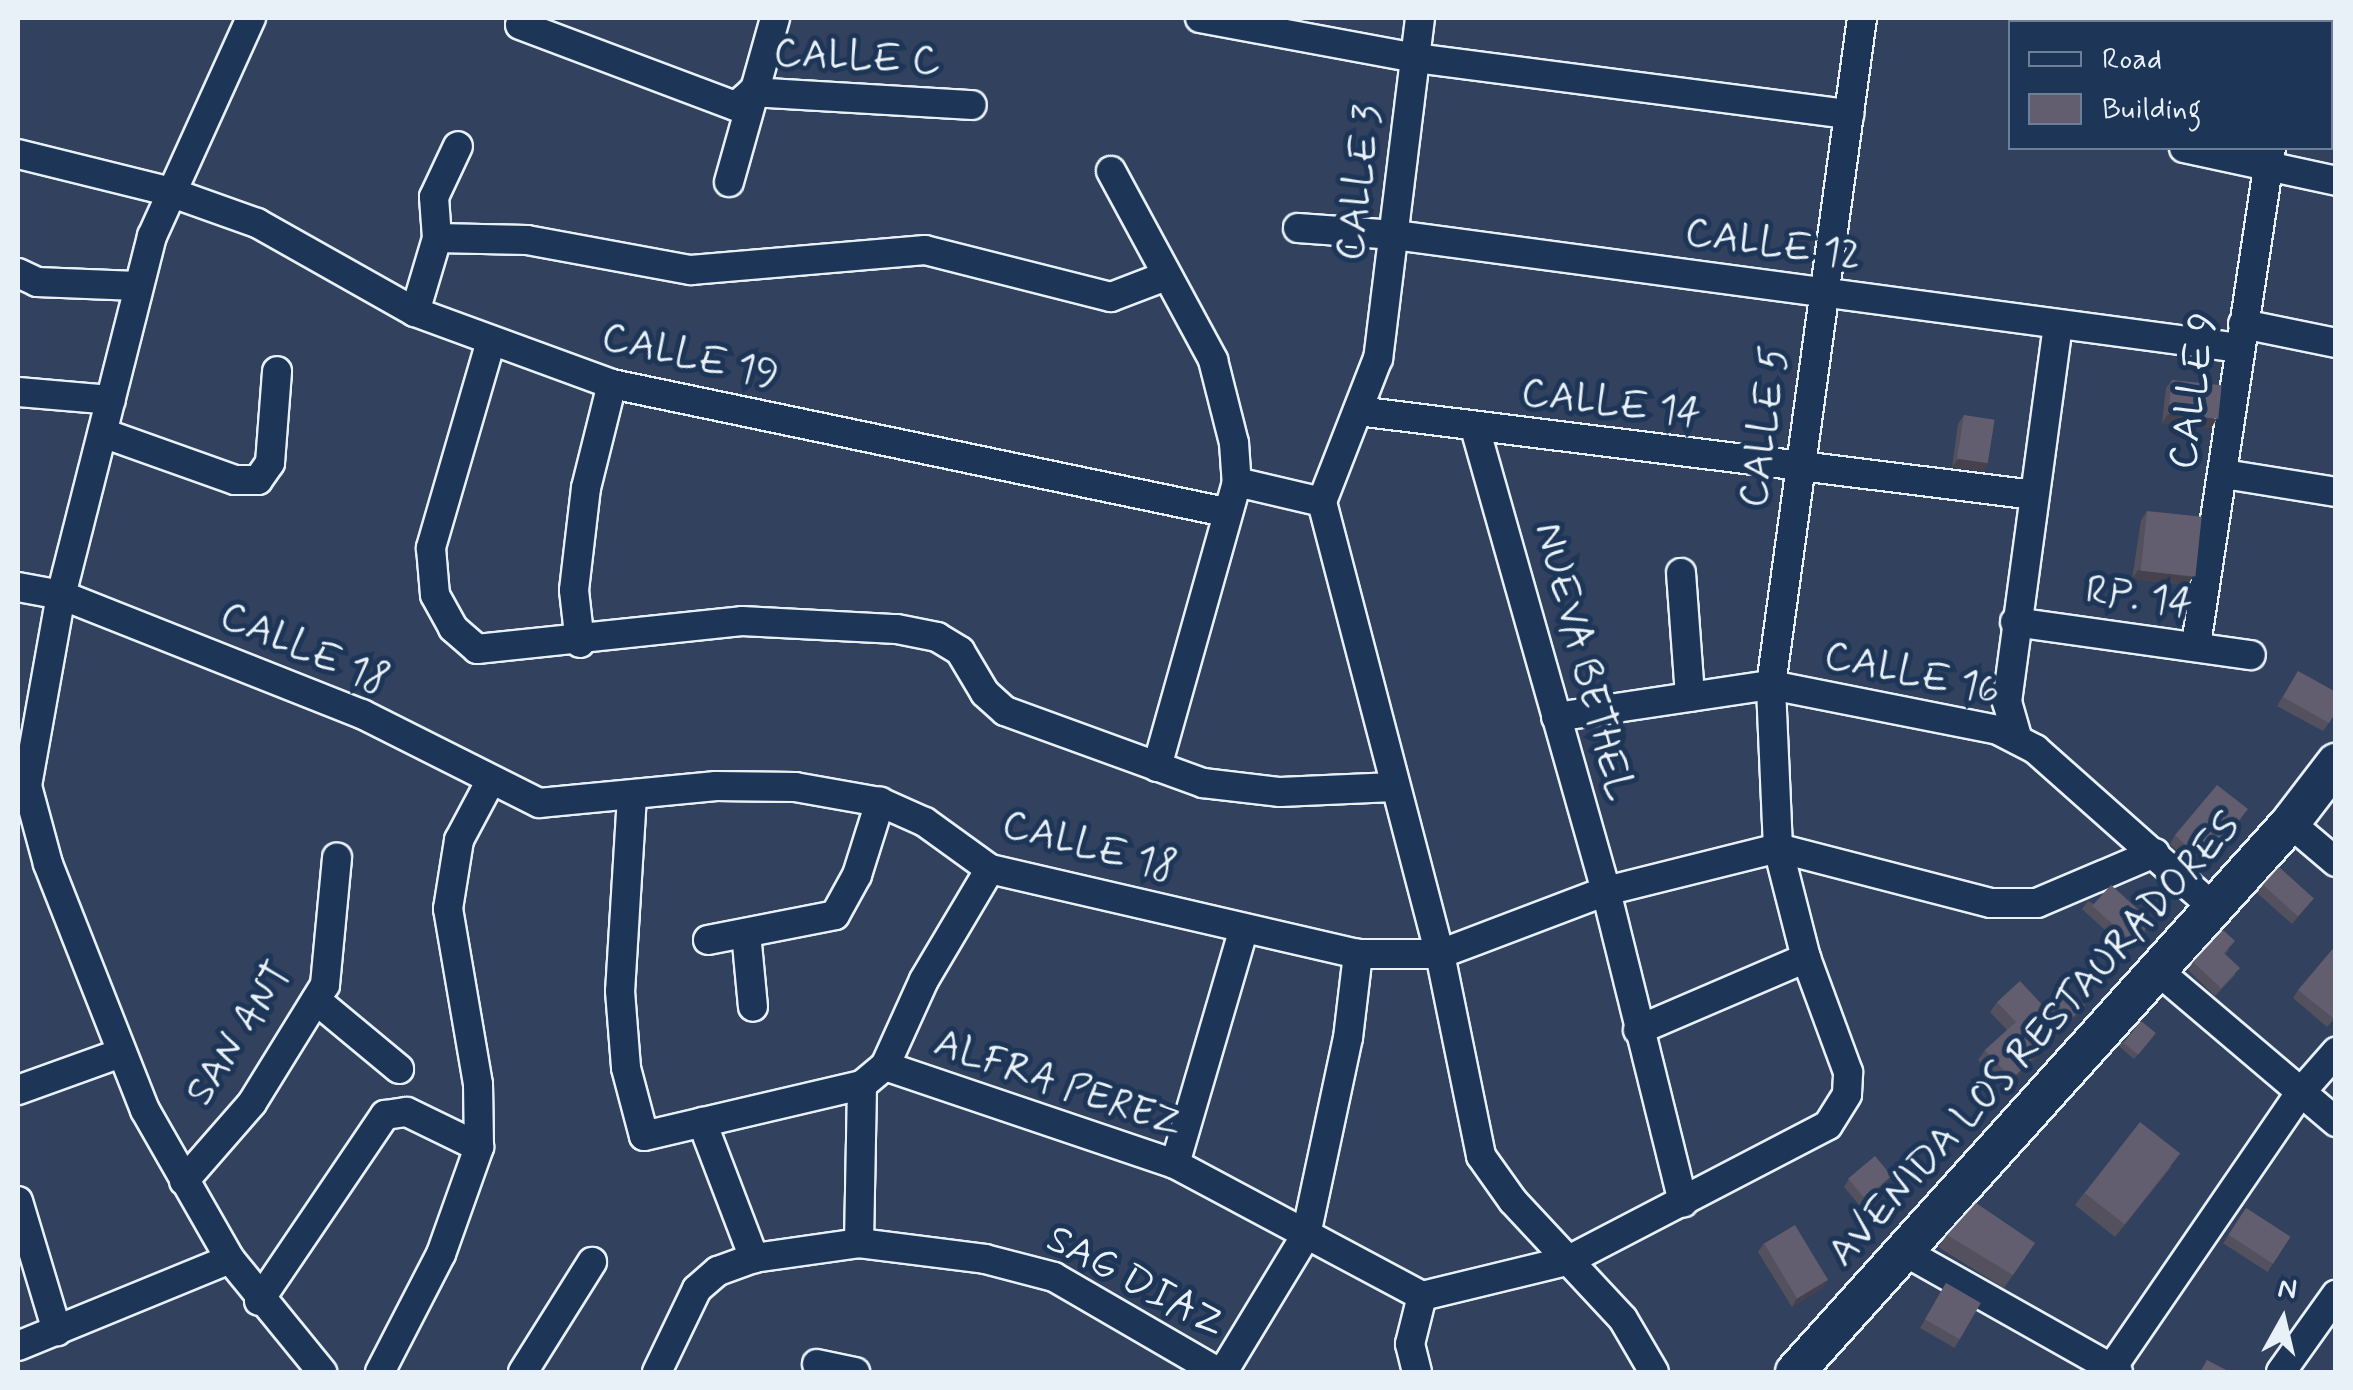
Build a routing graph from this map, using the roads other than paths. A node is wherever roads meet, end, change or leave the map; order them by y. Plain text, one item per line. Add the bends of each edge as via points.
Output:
1 (251, 18) edge
2 (776, 18) edge
3 (1420, 18) edge
4 (1862, 18) edge
5 (1201, 19) edge
6 (520, 25) dead end
7 (1415, 58) junction
8 (752, 92) junction
9 (972, 105) dead end
10 (1849, 114) junction
11 (458, 146) dead end
12 (2206, 150) edge
13 (18, 154) edge
14 (2270, 156) edge
15 (1111, 170) dead end
16 (2336, 180) edge
17 (729, 182) dead end
18 (167, 191) junction
19 (1298, 228) dead end
20 (1395, 236) junction
21 (437, 238) junction
22 (18, 273) edge
23 (1166, 276) junction
24 (138, 286) junction
25 (1823, 292) junction
26 (415, 312) junction
27 (2058, 324) junction
28 (2240, 336) junction
29 (490, 341) junction
30 (2336, 343) edge
31 (277, 371) dead end
32 (612, 384) junction
33 (18, 392) edge
34 (111, 400) junction
35 (1358, 411) junction
36 (1475, 428) junction
37 (103, 434) junction
38 (1800, 467) junction
39 (2224, 474) junction
40 (1237, 482) junction
41 (2336, 492) edge
42 (2034, 495) junction
43 (1322, 502) junction
44 (1226, 512) junction
45 (1681, 573) dead end
46 (18, 586) edge
47 (61, 595) junction
48 (2016, 622) junction
49 (580, 643) junction
50 (2196, 645) junction
51 (2252, 655) dead end
52 (1770, 685) junction
53 (1690, 697) junction
54 (1556, 717) junction
55 (2018, 740) junction
56 (2336, 763) edge
57 (1157, 767) junction
58 (490, 782) junction
59 (1394, 786) junction
60 (22, 787) edge
61 (632, 796) junction
62 (880, 802) junction
63 (2290, 823) junction
64 (1778, 848) junction
65 (2154, 854) junction
66 (337, 858) dead end
67 (2336, 862) edge
68 (990, 869) junction
69 (1609, 904) junction
70 (2214, 908) junction
71 (1243, 932) junction
72 (746, 933) junction
73 (708, 940) dead end
74 (1358, 954) junction
75 (1440, 954) junction
76 (1806, 958) junction
77 (2157, 970) junction
78 (316, 1000) junction
79 (753, 1007) dead end
80 (1638, 1030) junction
81 (2336, 1052) edge
82 (118, 1054) junction
83 (885, 1066) junction
84 (398, 1070) dead end
85 (862, 1085) junction
86 (18, 1090) edge
87 (2300, 1093) junction
88 (702, 1122) junction
89 (2336, 1122) edge
90 (479, 1147) junction
91 (1175, 1164) junction
92 (184, 1180) junction
93 (18, 1201) edge
94 (1682, 1203) junction
95 (1306, 1235) junction
96 (859, 1243) junction
97 (1907, 1253) junction
98 (754, 1258) junction
99 (230, 1259) junction
100 (1567, 1261) junction
101 (592, 1262) dead end
102 (2336, 1295) edge
103 (1422, 1296) junction
104 (259, 1301) junction
105 (57, 1331) junction
106 (1410, 1344) junction
107 (18, 1346) edge
108 (817, 1364) dead end
109 (2113, 1371) edge
110 (322, 1372) edge
111 (380, 1372) edge
112 (523, 1372) edge
113 (657, 1372) edge
114 (854, 1372) edge
115 (1221, 1372) edge
116 (1392, 1372) edge
117 (1417, 1372) edge
118 (1654, 1372) edge
119 (1796, 1372) edge
120 (2281, 1372) edge

1 - 18 street
2 - 8 street
3 - 7 street, CALLE 3
4 - 10 street, CALLE 5
5 - 7 street
6 - 8 street, CALLE C via 736,106
7 - 10 street
7 - 20 street, CALLE 3
8 - 9 street, CALLE C
8 - 17 street
10 - 25 street, CALLE 5
11 - 21 street via 434,197
12 - 14 street
13 - 18 street, CALLE 19
14 - 16 street
14 - 28 street, CALLE 9
15 - 23 street
18 - 24 street
18 - 26 street, CALLE 19 via 257,223
19 - 20 street, CALLE 12
20 - 25 street, CALLE 12
20 - 35 street, CALLE 3 via 1378,358
21 - 23 street via 527,240 691,270 925,250 1111,297
21 - 26 street
22 - 24 street via 37,282
23 - 40 street via 1213,360
24 - 34 street
25 - 27 street, CALLE 12
25 - 38 street, CALLE 5
26 - 29 street, CALLE 19
27 - 28 street, CALLE 12
27 - 42 street
28 - 30 street, CALLE 12
28 - 39 street, CALLE 9
29 - 32 street, CALLE 19
29 - 49 street via 431,548 435,594 453,628 478,649
31 - 37 street via 270,464 258,480 235,480
32 - 44 street, CALLE 19
32 - 49 street via 584,504 574,590
33 - 34 street
34 - 37 street
35 - 36 street, CALLE 14
35 - 43 street, CALLE 3
36 - 38 street, CALLE 14
36 - 54 street, NUEVA BETHEL
37 - 47 street
38 - 42 street, CALLE 14
38 - 52 street, CALLE 5
39 - 41 street
39 - 50 street, CALLE 9
40 - 43 street
40 - 44 street
42 - 48 street
43 - 59 street
44 - 57 street
45 - 53 street
46 - 47 street, CALLE 18
47 - 58 street, CALLE 18 via 362,714
47 - 60 street
48 - 50 street, RP. 14
48 - 55 street via 2006,702
49 - 57 street via 742,622 835,623 937,638 960,651 985,693 1006,711
50 - 51 street, RP. 14
52 - 53 street, CALLE 16
52 - 55 street, CALLE 16 via 1998,730
52 - 64 street, CALLE 5
53 - 54 street, CALLE 16
54 - 69 street, NUEVA BETHEL
55 - 65 street, CALLE 16
56 - 63 street, AVENIDA LOS RESTAURADORES
57 - 59 street via 1203,783 1280,792
58 - 61 street, CALLE 18 via 539,803
58 - 90 street via 460,840 448,910 478,1084
59 - 75 street
60 - 82 street
61 - 62 street, CALLE 18 via 775,787
61 - 88 street, ALFRA PEREZ via 620,991 639,1131 650,1136
62 - 68 street, CALLE 18 via 925,822
62 - 72 street via 853,885 835,914
63 - 67 street
63 - 70 street, AVENIDA LOS RESTAURADORES
64 - 65 street via 1990,904 2037,904
64 - 69 street, CALLE 18
64 - 76 street, CALLE 5
65 - 70 street, CALLE 16
66 - 78 street, SAN ANT via 332,959
68 - 71 street, CALLE 18 via 1121,895
68 - 83 street via 924,980
69 - 75 street, CALLE 18
69 - 80 street, NUEVA BETHEL
70 - 77 street, AVENIDA LOS RESTAURADORES
71 - 74 street, CALLE 18
71 - 91 street
72 - 73 street
72 - 79 street
74 - 75 street, CALLE 18
74 - 95 street via 1345,1056
75 - 100 street via 1481,1156
76 - 80 street
76 - 94 street, CALLE 5 via 1848,1072 1840,1110 1828,1124
77 - 87 street
77 - 97 street, AVENIDA LOS RESTAURADORES
78 - 84 street
78 - 92 street, SAN ANT via 252,1103
80 - 94 street, NUEVA BETHEL
81 - 87 street
82 - 86 street
82 - 92 street
83 - 85 street, ALFRA PEREZ
83 - 91 street, ALFRA PEREZ
85 - 88 street, ALFRA PEREZ
85 - 96 street
87 - 89 street
87 - 109 street
88 - 98 street
90 - 104 street via 407,1112 385,1115
90 - 111 street via 441,1254
91 - 95 street, ALFRA PEREZ
92 - 99 street
93 - 105 street
94 - 100 street, CALLE 5
95 - 103 street, ALFRA PEREZ
95 - 115 street
96 - 98 street, SAG DIAZ
96 - 115 street, SAG DIAZ via 985,1259 1054,1277
97 - 109 street
97 - 119 street, AVENIDA LOS RESTAURADORES
98 - 113 street, SAG DIAZ via 718,1271 697,1289
99 - 104 street
99 - 105 street
100 - 103 street, CALLE 5
100 - 118 street via 1622,1319
101 - 112 street
102 - 120 street
103 - 106 street
104 - 110 street
105 - 107 street
106 - 116 street
106 - 117 street
108 - 114 street

